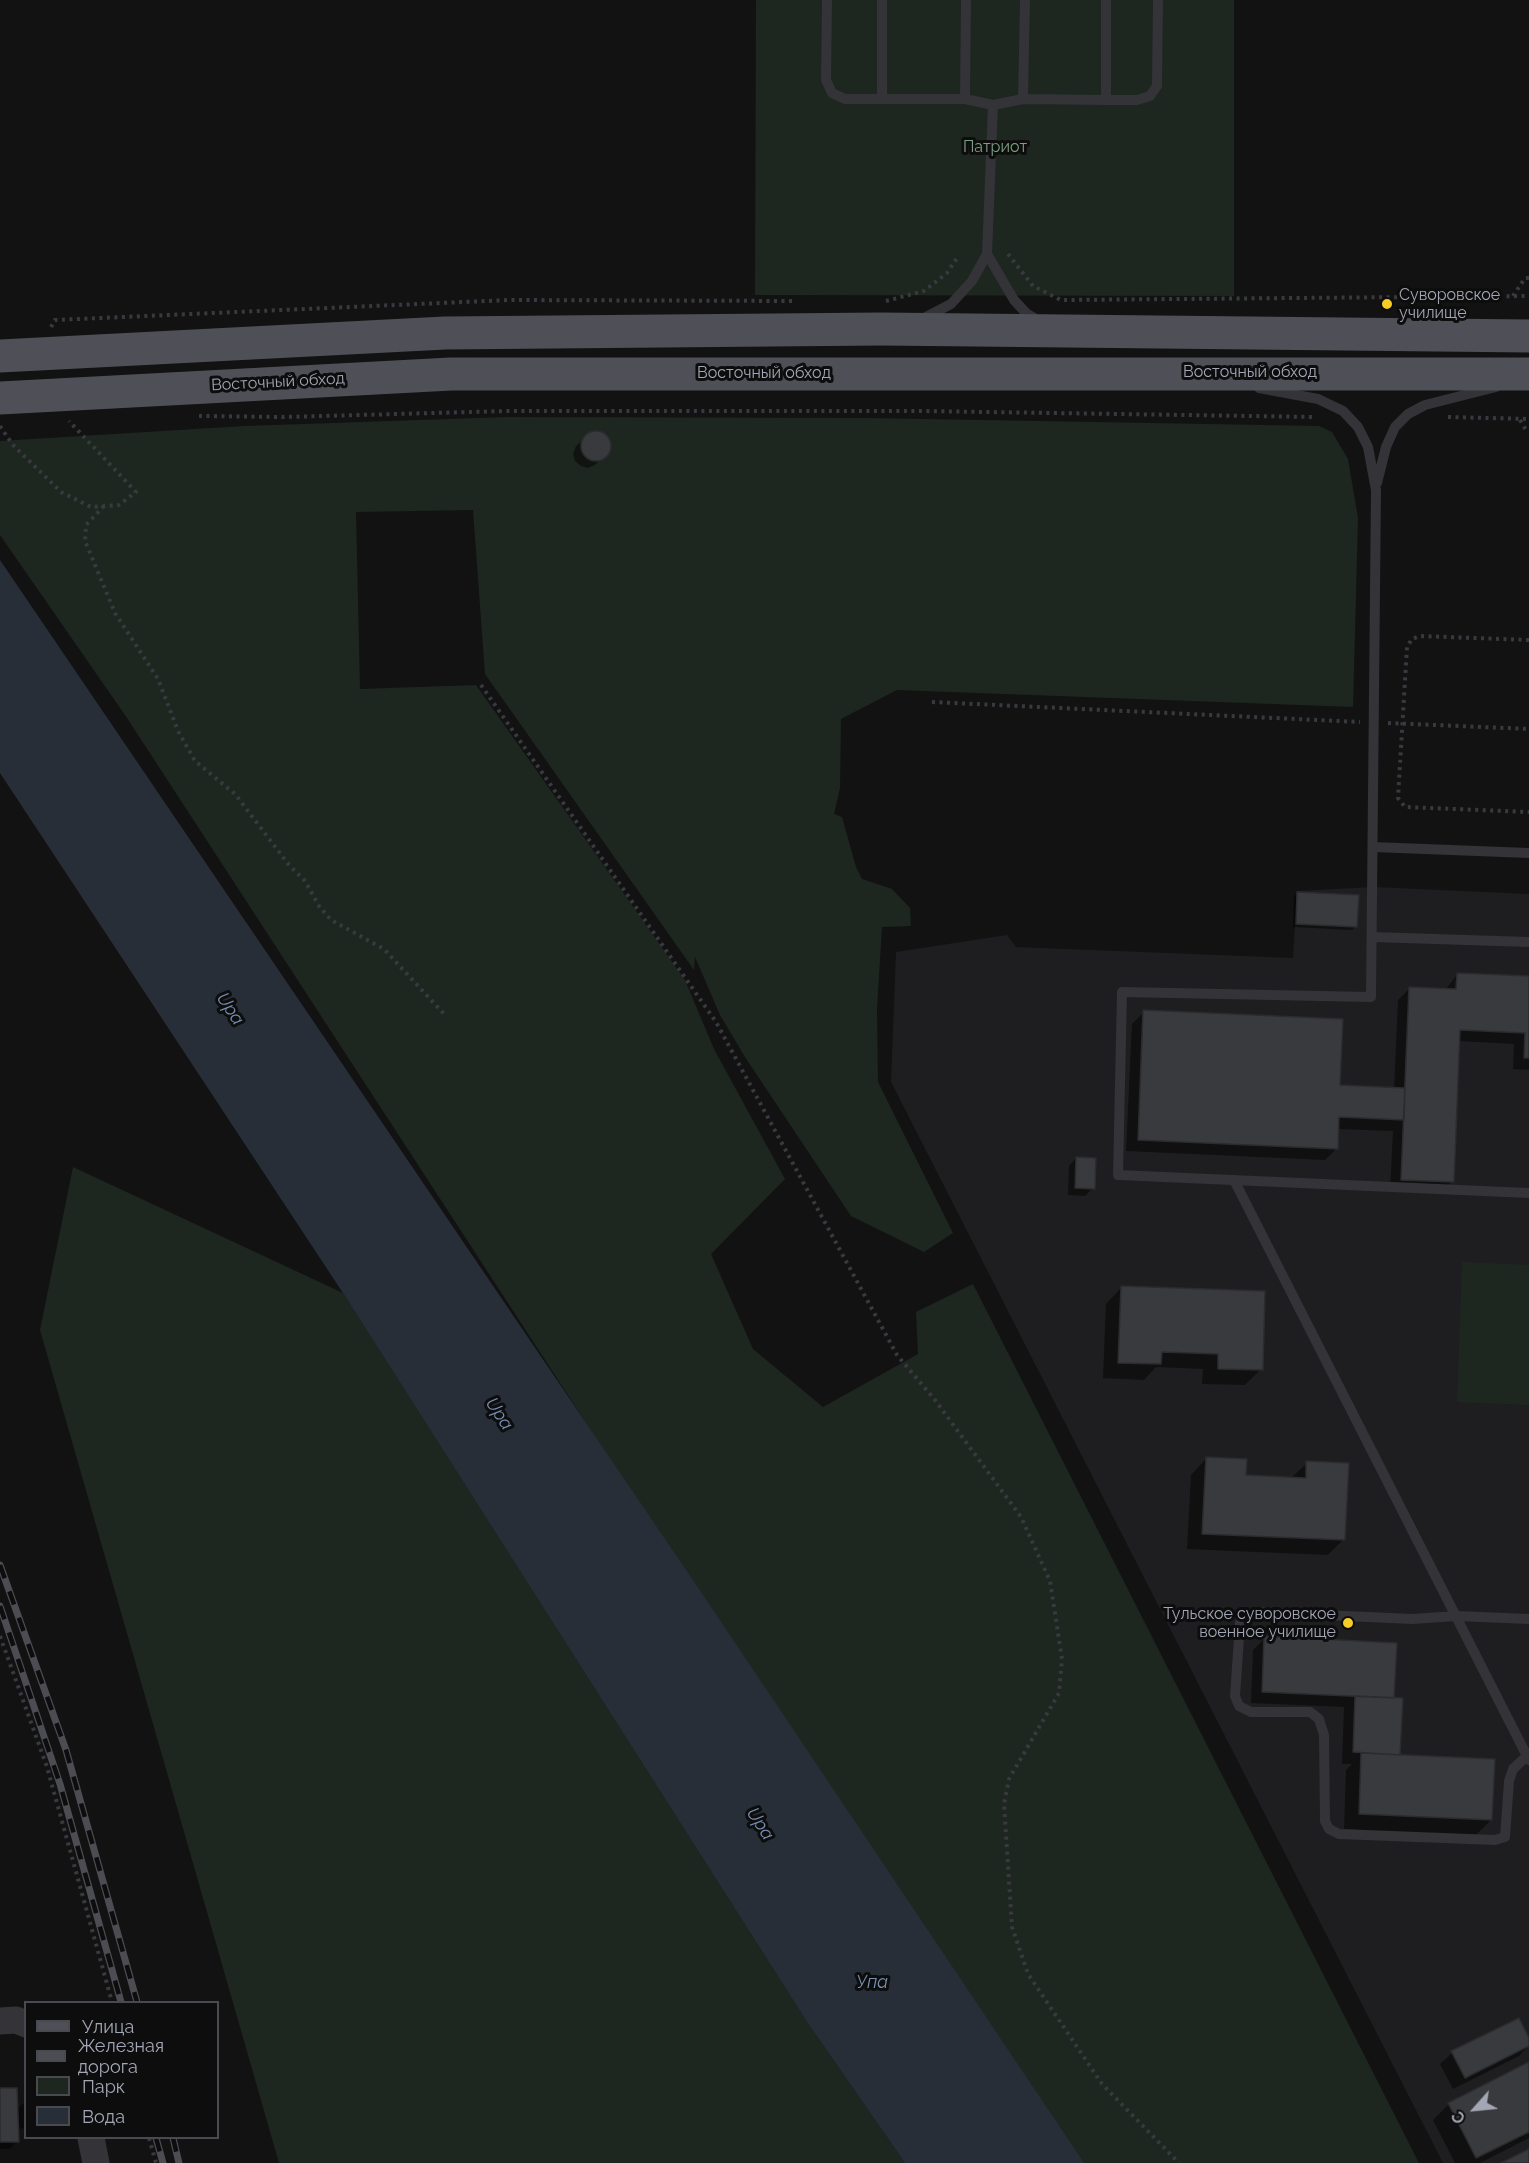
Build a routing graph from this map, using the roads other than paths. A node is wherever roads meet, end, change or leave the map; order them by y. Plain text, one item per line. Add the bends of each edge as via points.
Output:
1 (827, 0) edge
2 (882, 0) edge
3 (966, 0) edge
4 (1025, 0) edge
5 (1106, 0) edge
6 (1158, 0) edge
7 (882, 99) junction
8 (965, 99) junction
9 (1023, 99) junction
10 (1106, 100) junction
11 (993, 105) junction
12 (987, 254) junction
13 (881, 329) junction
14 (1055, 330) junction
15 (1529, 336) edge
16 (0, 356) edge
17 (1173, 372) junction
18 (1529, 374) edge
19 (1529, 380) edge
20 (0, 398) edge
21 (1376, 490) junction
22 (1373, 847) junction
23 (1529, 853) edge
24 (1372, 937) junction
25 (1529, 942) edge
26 (1234, 1180) junction
27 (1529, 1193) edge
28 (1456, 1616) junction
29 (1529, 1619) edge
30 (1528, 1758) edge
31 (91, 2139) edge
32 (96, 2163) edge

1 - 7 lane via 826,80 832,93 845,99
2 - 7 lane
3 - 8 lane
4 - 9 lane
5 - 10 lane
6 - 10 lane via 1157,86 1150,96 1137,100
7 - 8 lane
8 - 11 lane
9 - 10 lane
9 - 11 lane
11 - 12 lane
12 - 13 lane via 972,281 951,304 926,318
12 - 14 lane via 1014,300 1026,313
13 - 14 main road
13 - 16 main road via 445,333
14 - 15 main road
17 - 18 main road, Восточный обход
17 - 20 main road, Восточный обход via 452,374 60,404
17 - 21 lane via 1318,399 1343,411 1358,427 1368,447
19 - 21 lane via 1445,399 1408,414 1395,427 1386,447
21 - 22 lane
22 - 23 lane
22 - 24 lane
24 - 25 lane
24 - 26 lane via 1371,997 1122,992 1118,1175
26 - 27 lane
26 - 28 lane
28 - 29 lane
28 - 30 lane
28 - 30 lane via 1412,1619 1257,1612 1245,1616 1240,1623 1235,1696 1239,1706 1251,1712 1311,1712 1319,1719 1324,1735 1325,1821 1329,1829 1340,1834 1494,1840 1504,1837 1509,1781 1513,1769
31 - 32 street

